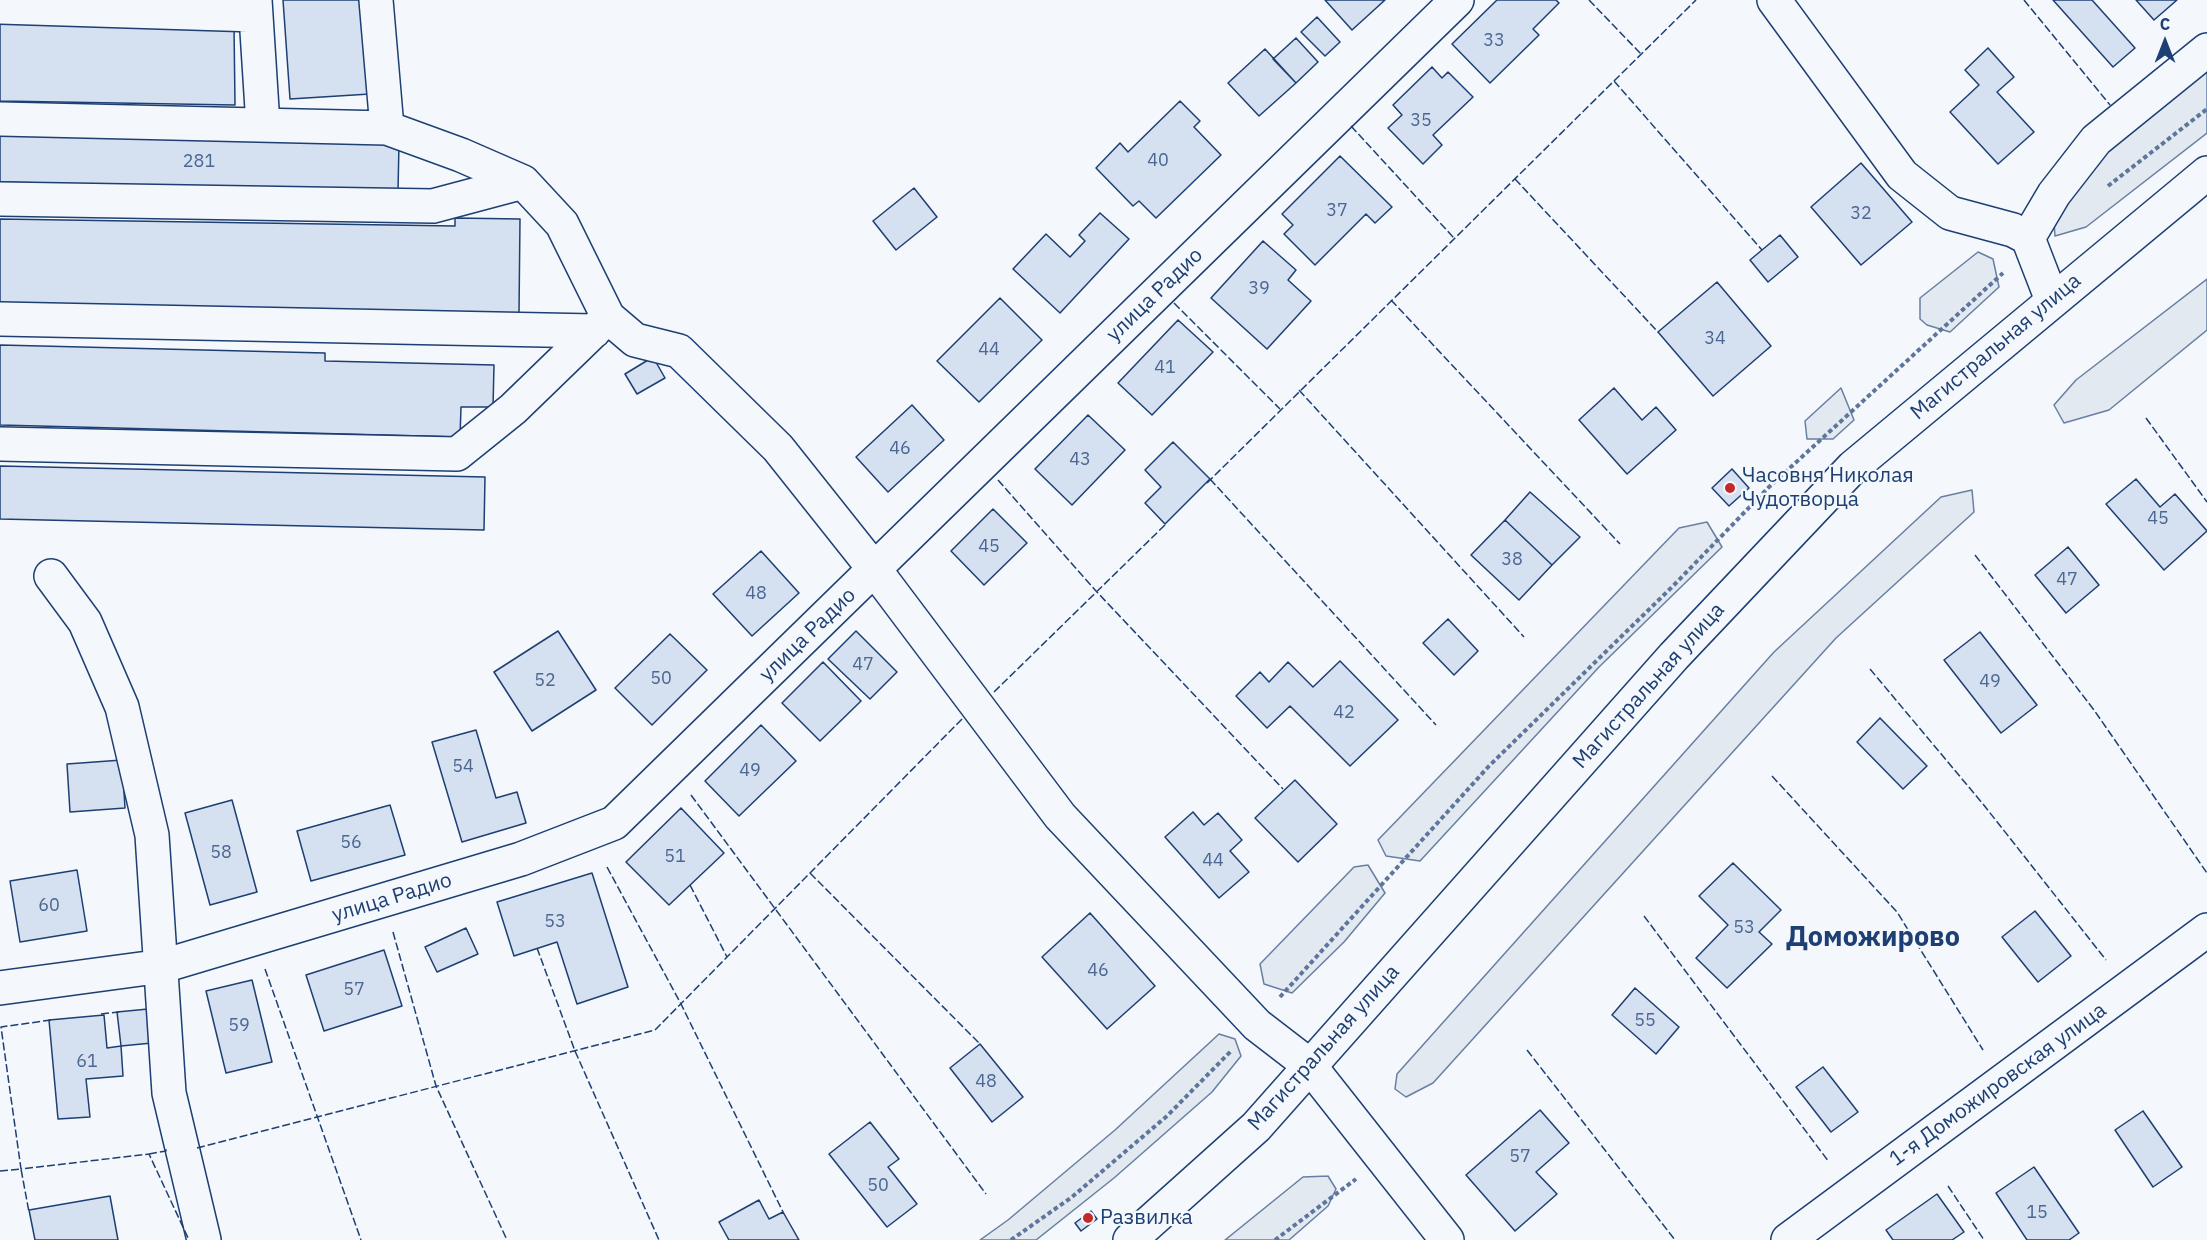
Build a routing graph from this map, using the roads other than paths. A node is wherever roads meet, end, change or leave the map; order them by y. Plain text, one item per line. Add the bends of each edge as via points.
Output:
1 (376, 0) edge
2 (1457, 0) edge
3 (1774, 0) edge
4 (0, 7) edge
5 (256, 8) edge
6 (2207, 50) edge
7 (0, 119) edge
8 (263, 125) junction
9 (387, 128) junction
10 (2207, 173) edge
11 (523, 182) junction
12 (0, 199) edge
13 (2030, 242) junction
14 (2052, 300) junction
15 (0, 319) edge
16 (601, 324) junction
17 (0, 444) edge
18 (876, 570) junction
19 (51, 576) dead end
20 (2207, 930) edge
21 (163, 966) junction
22 (0, 988) edge
23 (1309, 1065) junction
24 (204, 1240) edge
25 (1130, 1240) edge
26 (1447, 1240) edge
27 (1788, 1240) edge

1 - 9 street
2 - 18 street, улица Радио
3 - 13 street via 1902,175 1950,213 2013,230
4 - 5 street
5 - 8 street
6 - 13 street via 2096,140 2054,194
7 - 8 street
8 - 9 street
9 - 11 street
10 - 14 street, Магистральная улица
11 - 12 street via 433,206
11 - 16 street via 562,224
13 - 14 street
14 - 23 street, Магистральная улица via 1853,467 1674,656
15 - 16 street
16 - 17 street via 458,454
16 - 18 street via 635,340 679,351 778,448
18 - 21 street, улица Радио via 614,823 521,859
18 - 23 street via 1060,816 1257,1025
19 - 21 street via 85,622 122,707 152,835
20 - 27 street, 1-я Доможировская улица
21 - 22 street, улица Радио
21 - 24 street via 169,1093
23 - 25 street, Магистральная улица via 1256,1127
23 - 26 street

